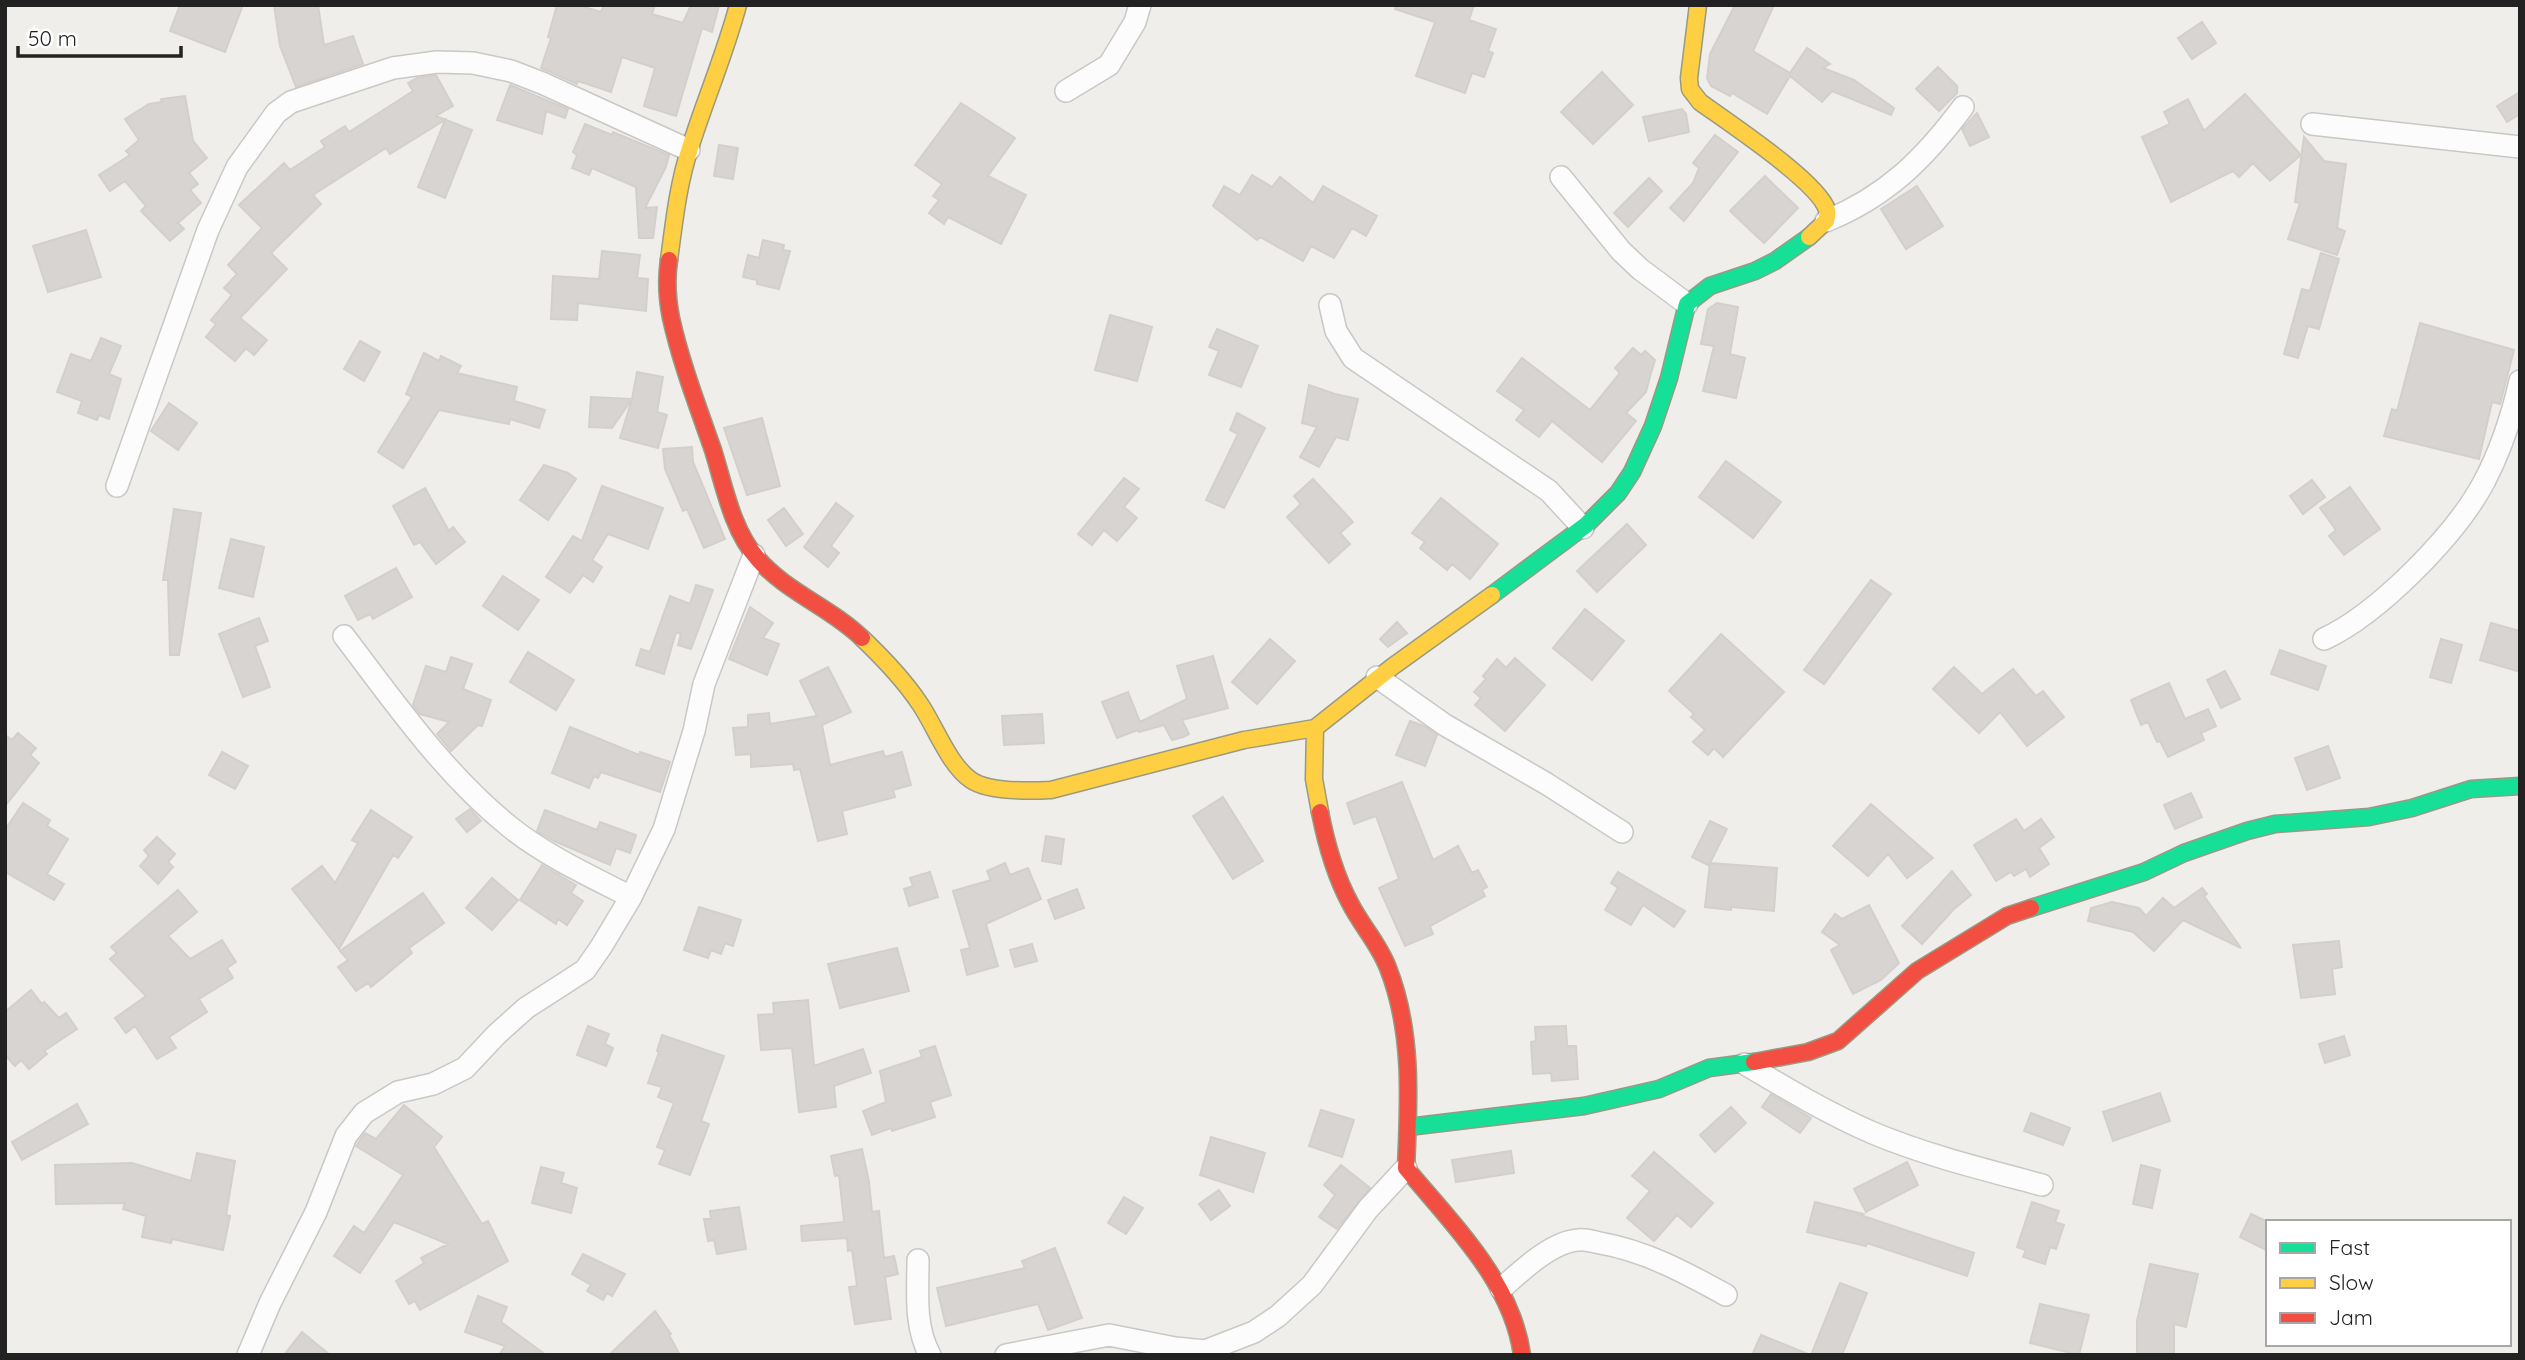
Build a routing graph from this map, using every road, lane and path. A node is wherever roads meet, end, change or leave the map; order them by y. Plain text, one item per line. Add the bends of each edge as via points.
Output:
1 (738, 5) edge
2 (1140, 5) edge
3 (1698, 5) edge
4 (1066, 91) dead end
5 (1963, 107) dead end
6 (2312, 124) dead end
7 (2520, 147) edge
8 (689, 150) junction
9 (1560, 177) dead end
10 (1826, 220) junction
11 (1687, 304) junction
12 (1330, 305) dead end
13 (2520, 381) edge
14 (2511, 445) edge
15 (117, 486) dead end
16 (1583, 528) junction
17 (754, 555) junction
18 (344, 636) dead end
19 (2324, 639) dead end
20 (1377, 677) junction
21 (1315, 728) junction
22 (2520, 786) edge
23 (1622, 832) dead end
24 (631, 897) junction
25 (1745, 1065) junction
26 (1408, 1127) junction
27 (1406, 1168) junction
28 (2042, 1185) dead end
29 (918, 1260) dead end
30 (1501, 1289) junction
31 (1726, 1295) dead end
32 (248, 1355) edge
33 (930, 1355) edge
34 (1006, 1355) edge
35 (1522, 1355) edge

1 - 8 street
2 - 4 street via 1109,65
3 - 10 street via 1690,89 1700,102 1798,175 1827,210
5 - 10 street via 1916,164 1873,198
6 - 7 street
8 - 15 street via 542,82 473,63 393,68 291,103 276,113 237,167 208,230
8 - 17 street via 670,240 666,281 671,317 723,487
9 - 11 street via 1621,251
10 - 11 street via 1776,261 1708,285
11 - 16 street via 1665,395 1648,439 1616,495
12 - 16 street via 1336,331 1353,358 1549,491
13 - 14 street
14 - 19 street via 2435,548 2346,629
16 - 20 street
17 - 21 street via 774,577 852,627 881,656 919,702 959,769 972,782 1019,792 1051,790 1244,740
17 - 24 street via 704,684 664,828
18 - 24 street via 472,794 536,845
20 - 21 street
20 - 23 street via 1445,725
21 - 26 street via 1315,787 1327,839 1349,902 1388,967 1398,1001 1406,1042
22 - 25 street via 2472,789 2370,817 2275,824 2007,916 1917,971 1838,1041
24 - 32 street via 585,970 526,1008 465,1068 433,1084 398,1092 358,1120 346,1136 316,1212
25 - 26 street via 1709,1068 1659,1088 1584,1106
25 - 28 street via 1872,1133
26 - 27 street
27 - 30 street
27 - 34 street via 1368,1209 1312,1285 1254,1332 1205,1351 1109,1335
29 - 33 street via 917,1305
30 - 31 street via 1529,1264 1578,1240 1615,1246 1669,1264
30 - 35 street via 1515,1315

